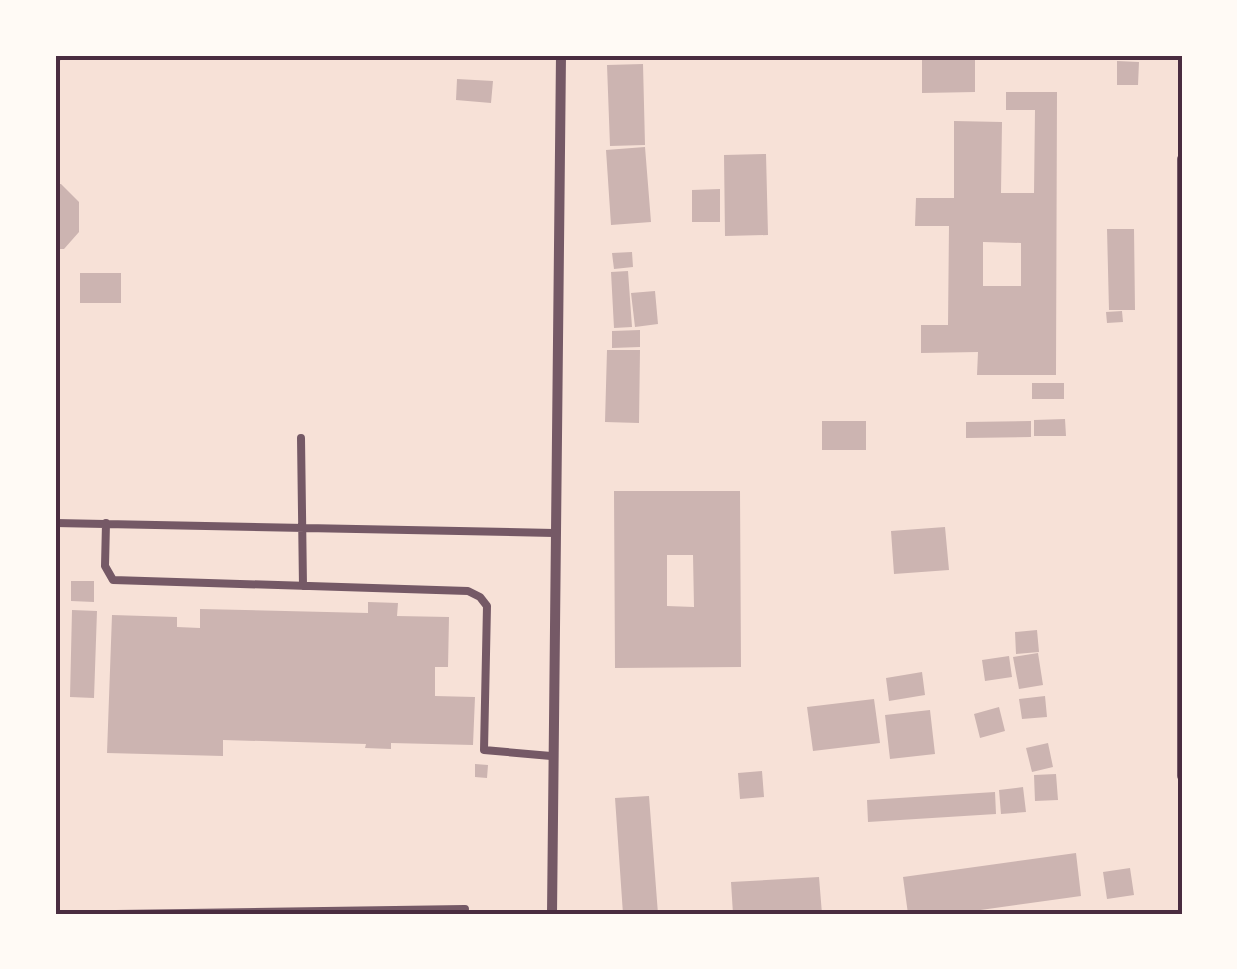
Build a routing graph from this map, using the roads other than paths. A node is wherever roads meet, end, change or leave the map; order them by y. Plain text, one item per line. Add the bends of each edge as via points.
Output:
1 (561, 55) edge
2 (1182, 159) edge
3 (300, 438) dead end
4 (106, 522) junction
5 (55, 523) edge
6 (302, 526) junction
7 (554, 532) junction
8 (303, 586) junction
9 (552, 756) junction
10 (1182, 776) edge
11 (465, 909) dead end
12 (116, 914) edge
13 (552, 914) edge

1 - 7 street
2 - 10 street
3 - 6 lane
4 - 5 lane
4 - 6 lane
4 - 8 lane via 105,566 112,580
6 - 7 lane
6 - 8 lane
7 - 9 street
8 - 9 lane via 468,591 480,597 487,606 484,750
9 - 13 street
11 - 12 lane

